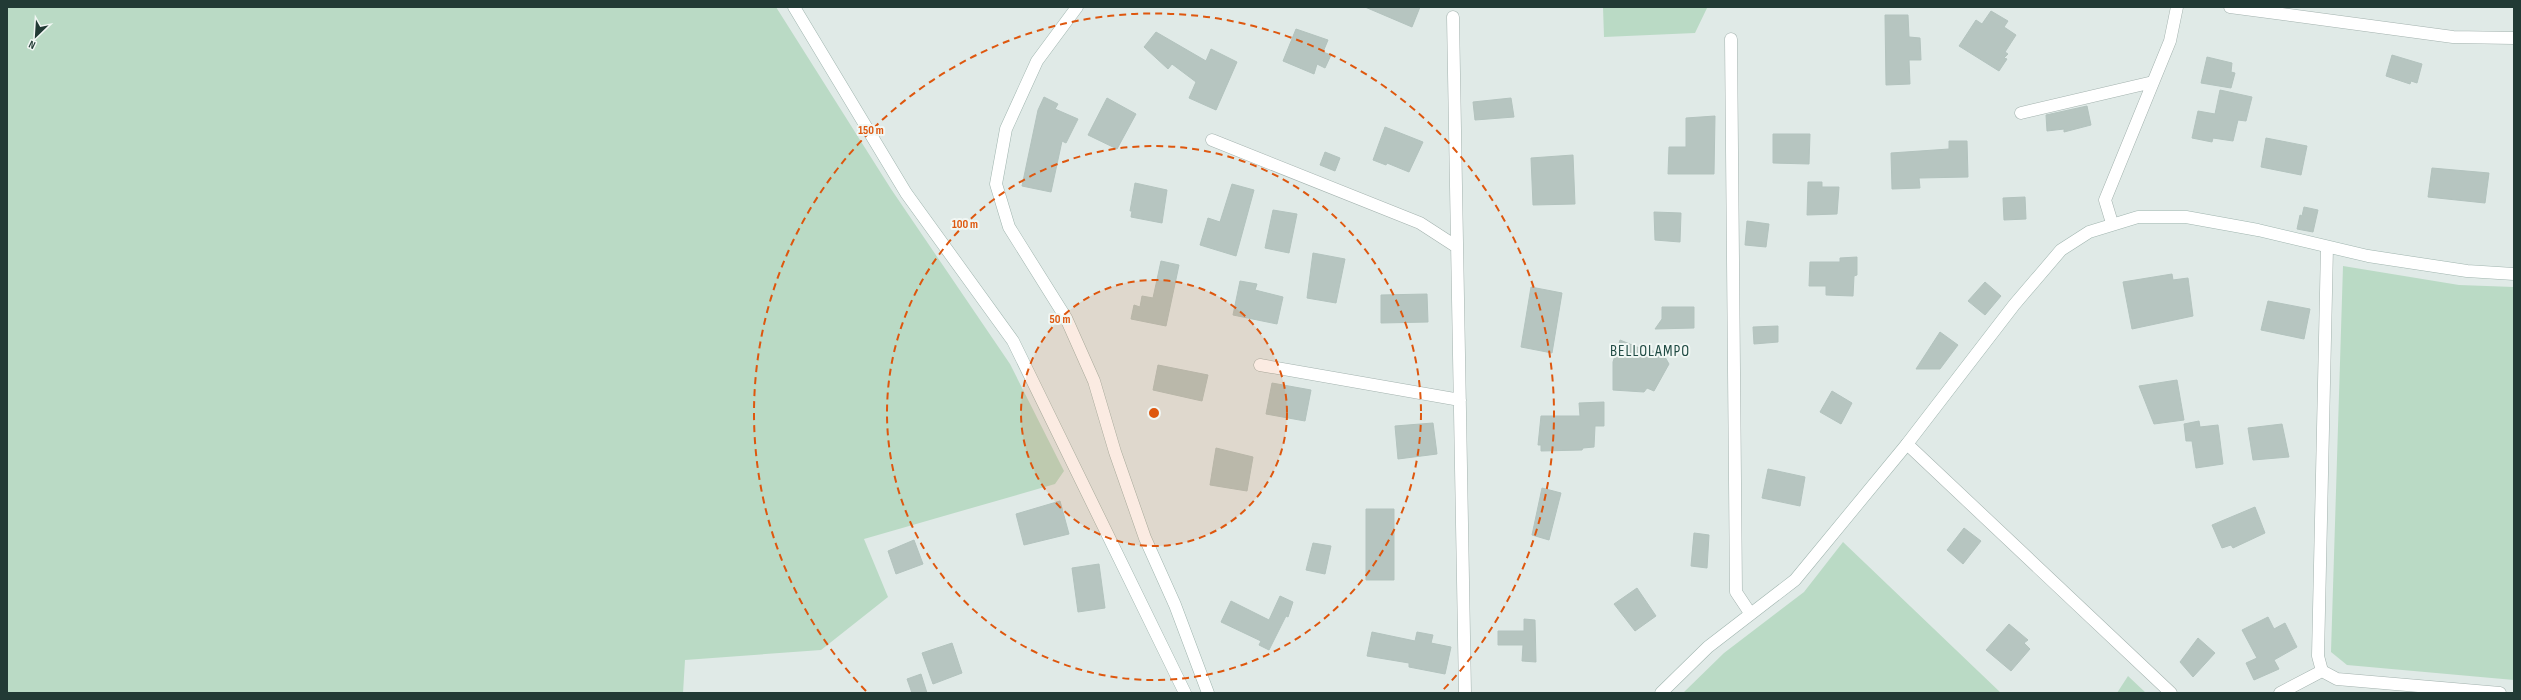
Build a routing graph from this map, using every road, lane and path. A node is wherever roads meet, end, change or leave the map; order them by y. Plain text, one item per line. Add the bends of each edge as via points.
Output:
1 (794, 7) edge
2 (1077, 7) edge
3 (2177, 7) edge
4 (2230, 7) edge
5 (1453, 17) dead end
6 (2514, 38) edge
7 (1731, 39) dead end
8 (2154, 82) junction
9 (2021, 113) dead end
10 (1212, 140) dead end
11 (2112, 223) junction
12 (1457, 247) junction
13 (2327, 247) junction
14 (2514, 274) edge
15 (1260, 365) dead end
16 (1460, 400) junction
17 (1907, 444) junction
18 (1750, 613) junction
19 (2322, 671) junction
20 (1185, 693) edge
21 (1208, 693) edge
22 (1466, 693) edge
23 (1661, 693) edge
24 (2171, 693) edge
25 (2280, 693) edge
26 (2500, 693) edge

1 - 20 street via 906,193 1014,341
2 - 21 street via 1037,61 1006,129 996,184 1009,227 1066,318 1094,381 1145,538 1175,605
3 - 8 street via 2170,41
4 - 6 street via 2453,37
5 - 12 street
7 - 18 street via 1736,592
8 - 9 street
8 - 11 street via 2106,200
10 - 12 street via 1420,223
11 - 13 street via 2138,217 2186,217
11 - 17 street via 2089,232 2061,250 2014,305
12 - 16 street
13 - 14 street via 2459,270
13 - 19 street via 2318,656
15 - 16 street
16 - 22 street
17 - 18 street via 1795,580
17 - 24 street
18 - 23 street via 1708,647
19 - 25 street
19 - 26 street via 2337,679

